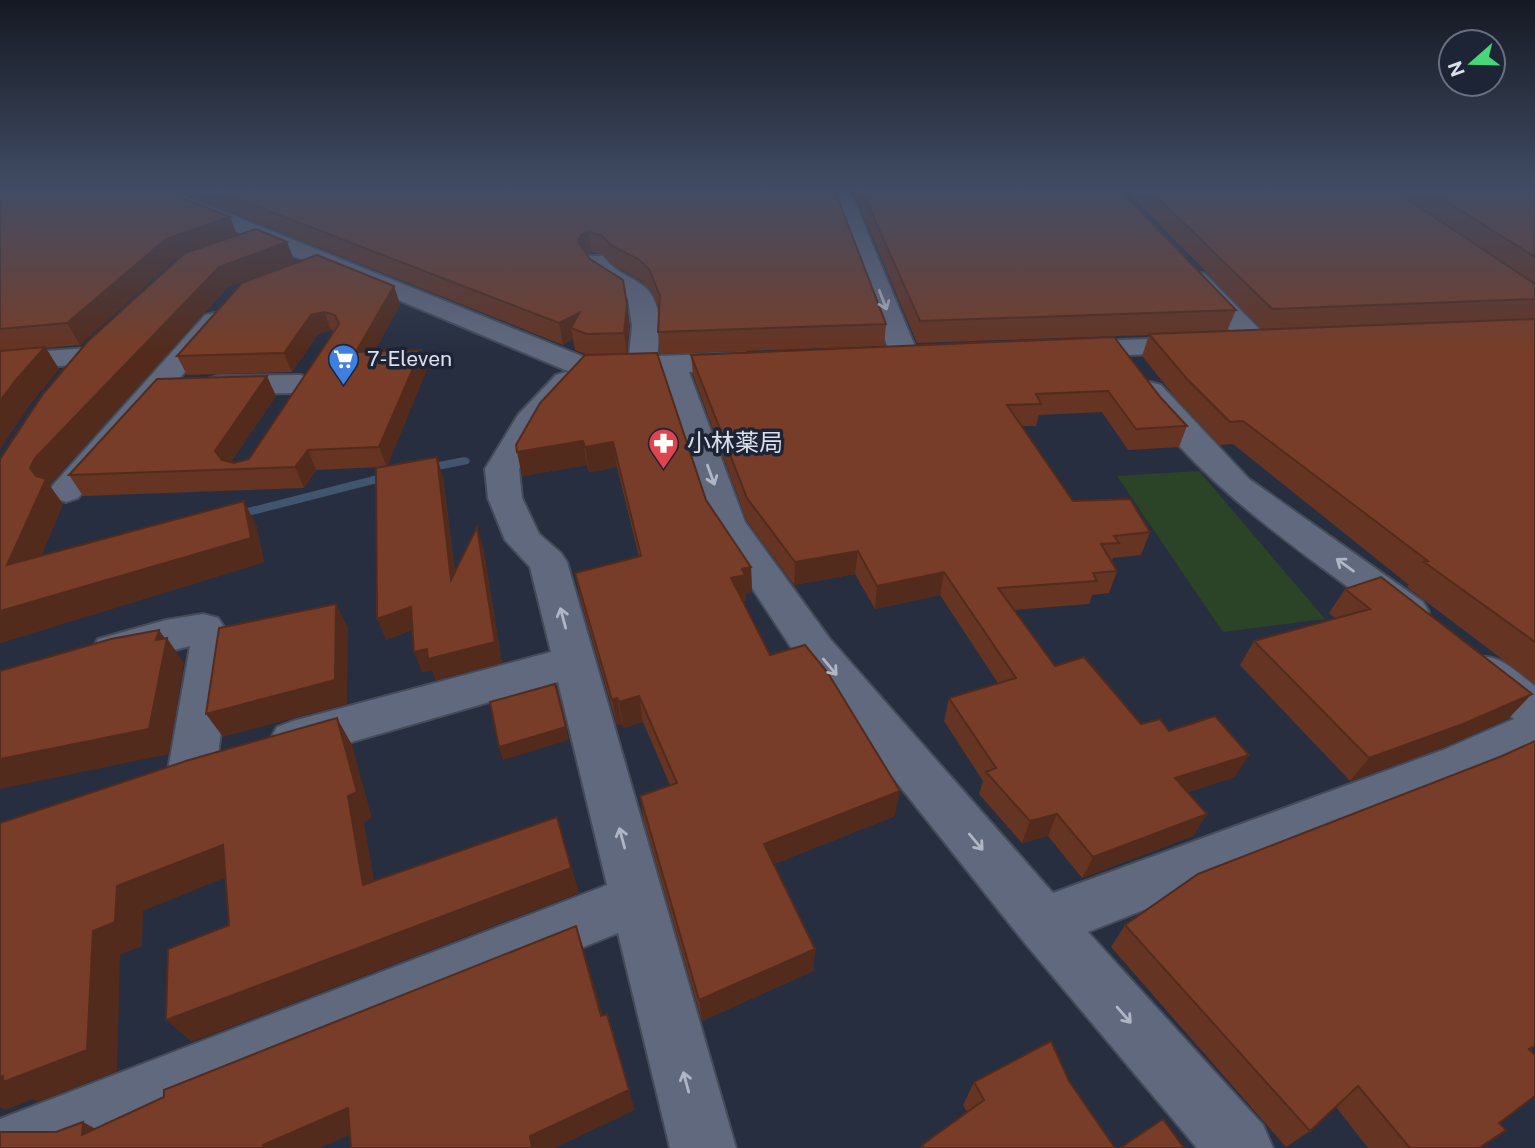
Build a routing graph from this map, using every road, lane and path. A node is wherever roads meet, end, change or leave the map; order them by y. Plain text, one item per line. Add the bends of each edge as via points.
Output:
1 (247, 245) edge
2 (279, 245) edge
3 (861, 245) edge
4 (233, 249) edge
5 (595, 261) edge
6 (1180, 261) edge
7 (323, 262) junction
8 (290, 275) edge
9 (230, 304) edge
10 (1284, 341) edge
11 (1256, 342) junction
12 (1118, 348) junction
13 (1041, 351) edge
14 (905, 356) edge
15 (768, 361) edge
16 (0, 363) edge
17 (657, 365) junction
18 (580, 366) junction
19 (66, 384) edge
20 (156, 387) junction
21 (279, 416) edge
22 (66, 491) edge
23 (76, 661) edge
24 (575, 661) junction
25 (1535, 710) edge
26 (1535, 730) edge
27 (638, 899) junction
28 (1044, 923) junction
29 (9, 1148) edge
30 (703, 1148) edge
31 (1240, 1148) edge

1 - 4 street
2 - 7 street
3 -> 14 street
5 - 17 street via 607,278 636,291 643,302
6 - 11 street
7 - 8 street
7 - 18 street
9 - 20 street
10 - 11 street
11 - 12 street
12 - 13 street
25 -> 12 street via 1237,486 1166,411
15 - 17 street
16 - 19 street via 98,347
17 - 18 street
17 -> 28 street via 728,524 815,650
24 -> 18 street via 548,562 523,540 505,498 502,469 529,422
20 - 21 street via 307,373
20 - 22 street
23 - 24 street via 203,629 212,640 207,765
27 -> 24 street
26 - 28 street via 1460,764
27 - 29 street
30 -> 27 street
28 -> 31 street

